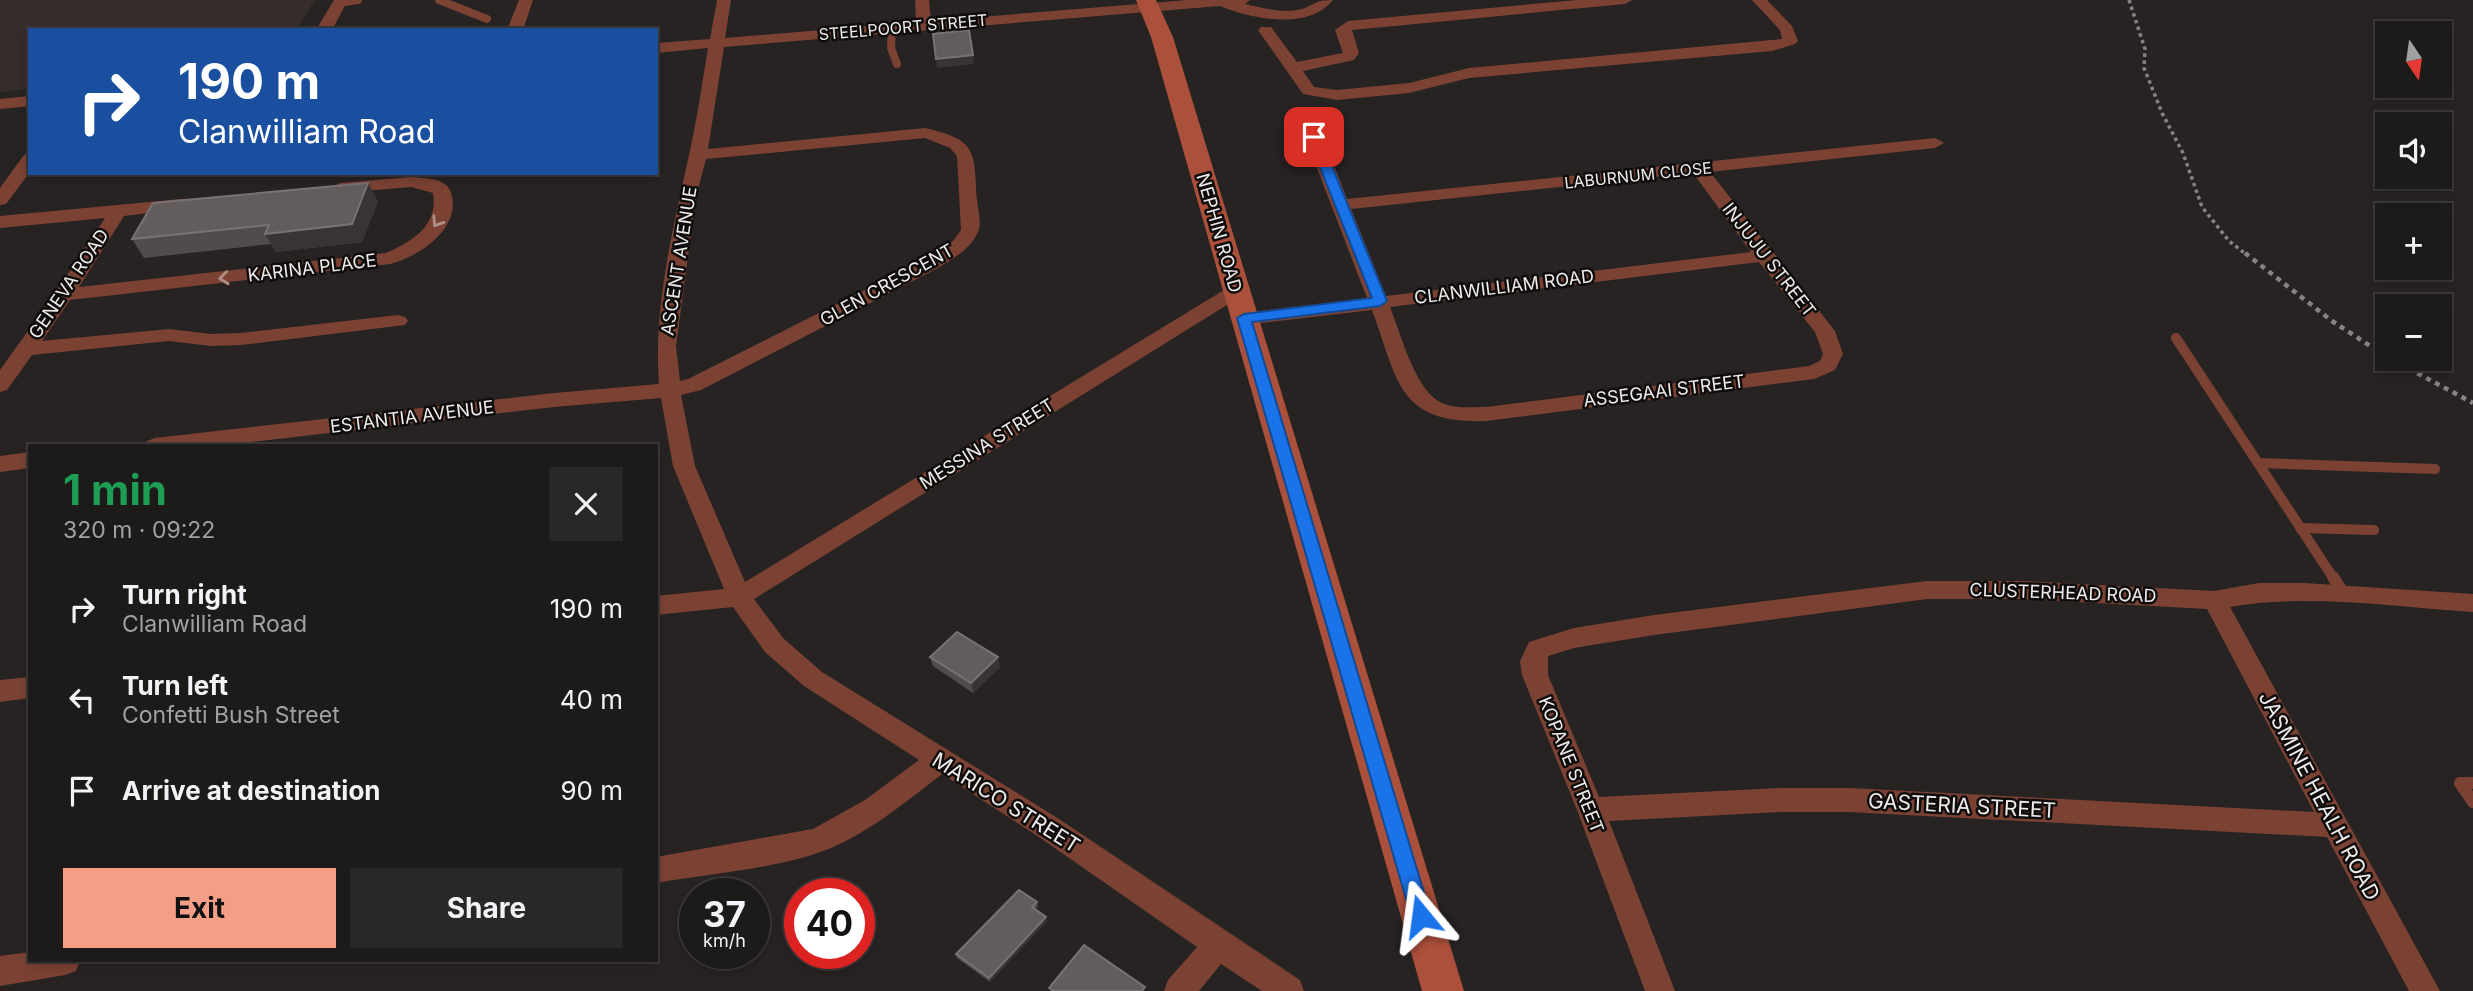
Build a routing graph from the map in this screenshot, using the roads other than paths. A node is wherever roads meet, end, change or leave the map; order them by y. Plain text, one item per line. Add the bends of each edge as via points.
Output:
1 (358, 0) edge
2 (439, 0) edge
3 (526, 0) edge
4 (724, 0) edge
5 (922, 0) edge
6 (1243, 0) edge
7 (1326, 0) edge
8 (1625, 0) edge
9 (1759, 0) edge
10 (340, 1) edge
11 (1568, 2) edge
12 (1220, 3) junction
13 (1148, 4) edge
14 (487, 19) dead end
15 (924, 25) junction
16 (325, 28) edge
17 (516, 28) edge
18 (892, 28) junction
19 (1266, 30) dead end
20 (717, 43) junction
21 (658, 48) edge
22 (897, 64) dead end
23 (1291, 68) junction
24 (28, 101) edge
25 (0, 104) edge
26 (1314, 137) dead end
27 (1935, 143) dead end
28 (698, 155) junction
29 (28, 162) edge
30 (1699, 169) junction
31 (326, 189) edge
32 (0, 200) edge
33 (195, 202) edge
34 (1340, 205) junction
35 (118, 211) junction
36 (0, 222) edge
37 (1764, 256) junction
38 (64, 295) junction
39 (1380, 301) junction
40 (1240, 304) junction
41 (398, 321) dead end
42 (2176, 338) dead end
43 (25, 349) junction
44 (1833, 354) joint
45 (0, 385) edge
46 (670, 390) junction
47 (1486, 414) joint
48 (172, 444) edge
49 (28, 460) edge
50 (2258, 463) junction
51 (0, 464) edge
52 (2435, 470) dead end
53 (2300, 527) junction
54 (2374, 530) dead end
55 (2343, 593) junction
56 (739, 597) junction
57 (2214, 600) junction
58 (2473, 603) edge
59 (658, 606) edge
60 (1654, 625) joint
61 (28, 687) edge
62 (0, 691) edge
63 (939, 761) junction
64 (2473, 783) edge
65 (2473, 802) edge
66 (1591, 810) junction
67 (2333, 825) junction
68 (658, 870) edge
69 (1218, 945) junction
70 (58, 962) edge
71 (0, 971) edge
72 (1179, 991) edge
73 (1289, 991) edge
74 (1443, 991) edge
75 (1660, 991) edge
76 (2425, 991) edge

1 - 10 lane
2 - 14 lane
3 - 17 street
4 - 20 street, ASCENT AVENUE
5 - 15 street
6 - 12 street
7 - 12 street, STEELPOORT STREET via 1315,9 1286,14
8 - 11 street
9 - 23 street via 1787,29 1790,41 1469,73 1409,88 1338,95 1309,91
10 - 16 street
11 - 23 street via 1348,26 1343,30 1351,53 1348,57
12 - 13 street, STEELPOORT STREET
13 - 15 street, STEELPOORT STREET
13 - 40 street, NEPHIN ROAD via 1162,37
15 - 18 street, STEELPOORT STREET
18 - 20 street, STEELPOORT STREET
18 - 22 lane via 891,48
19 - 23 street
20 - 21 street, STEELPOORT STREET
20 - 28 street, ASCENT AVENUE
24 - 25 street
26 - 34 street
27 - 30 street, LABURNUM CLOSE
28 - 46 street, ASCENT AVENUE via 672,288 666,346
28 - 46 street, GLEN CRESCENT via 893,135 935,135 956,144 966,155 971,225 960,245 931,264 708,379
29 - 32 street
30 - 34 street, LABURNUM CLOSE
30 - 37 street, INJUJU STREET
31 -> 38 street, KARINA PLACE via 411,181 436,186 446,205 437,225 419,243 390,258
33 - 35 street
34 - 39 street
35 - 36 street, GENEVA ROAD
35 - 38 street, GENEVA ROAD
37 - 39 street, CLANWILLIAM ROAD
37 - 44 street, INJUJU STREET via 1825,331
38 - 43 street, GENEVA ROAD
39 - 40 street, CLANWILLIAM ROAD
39 - 47 street via 1418,398 1448,414
40 - 56 street, MESSINA STREET
40 - 74 street, NEPHIN ROAD
41 - 43 street via 241,339 169,335
42 - 50 lane
43 - 45 street, GENEVA ROAD
44 - 47 street, ASSEGAAI STREET via 1828,365 1814,372
46 - 48 street, ESTANTIA AVENUE
46 - 56 street, ASCENT AVENUE via 684,466
49 - 51 street
50 - 52 lane
50 - 53 lane
53 - 54 lane
53 - 55 lane
55 - 57 street, CLUSTERHEAD ROAD via 2259,592
55 - 58 street, CLUSTERHEAD ROAD
56 - 59 street
56 - 63 street, MARICO STREET via 774,645 813,678
57 - 60 street, CLUSTERHEAD ROAD via 1927,590
57 - 67 street, JASMINE HEALH ROAD
60 - 66 street, KOPANE STREET via 1554,644 1538,649 1533,661 1544,701
61 - 62 street
63 - 68 street via 824,839
63 - 69 street, MARICO STREET via 1049,828
64 - 65 lane via 2460,783
66 - 67 street, GASTERIA STREET via 1849,800
66 - 75 street, KOPANE STREET
67 - 76 street, JASMINE HEALH ROAD
69 - 72 street
69 - 73 street, MARICO STREET
70 - 71 street

